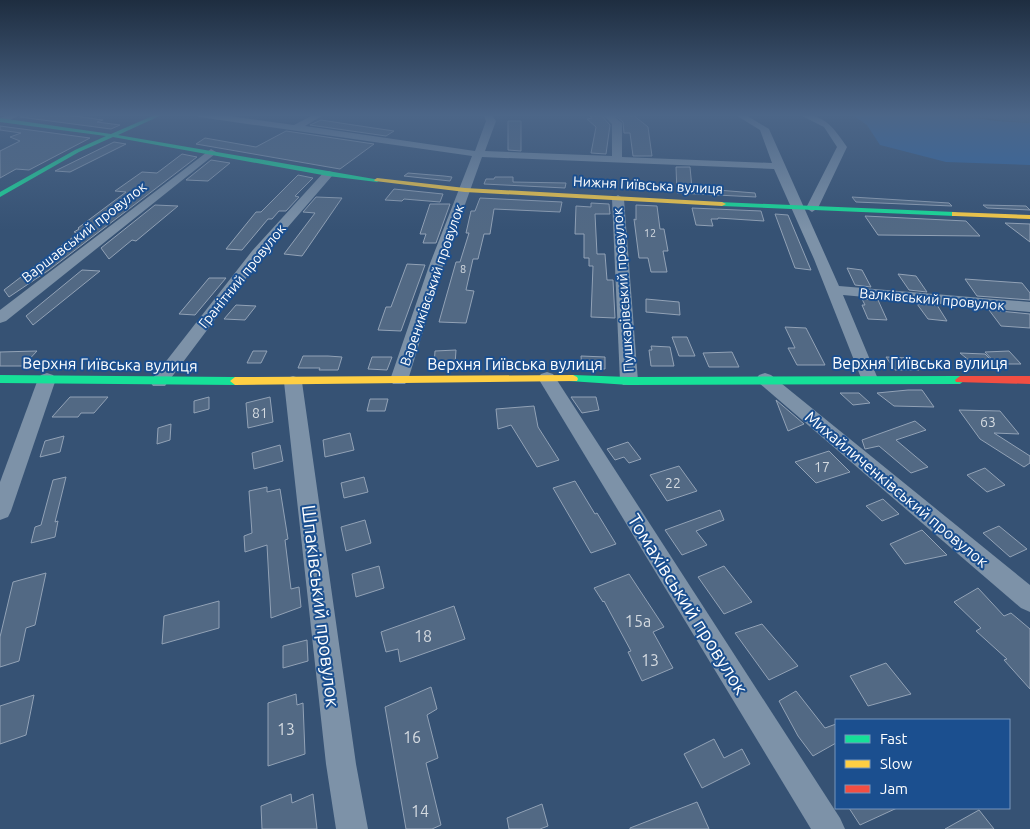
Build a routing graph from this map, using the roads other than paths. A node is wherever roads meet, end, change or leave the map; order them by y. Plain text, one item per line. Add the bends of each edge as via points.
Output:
1 (77, 153) edge
2 (210, 153) edge
3 (215, 153) edge
4 (468, 153) edge
5 (617, 153) edge
6 (772, 153) edge
7 (839, 153) edge
8 (477, 154) junction
9 (617, 160) junction
10 (777, 166) junction
11 (328, 174) junction
12 (465, 190) junction
13 (0, 195) edge
14 (618, 199) junction
15 (805, 208) junction
16 (1030, 217) edge
17 (834, 290) junction
18 (1030, 307) edge
19 (0, 318) edge
20 (547, 378) junction
21 (0, 379) edge
22 (47, 379) junction
23 (765, 379) junction
24 (869, 379) junction
25 (398, 380) junction
26 (1030, 380) edge
27 (629, 381) junction
28 (159, 382) junction
29 (293, 382) junction
30 (0, 511) edge
31 (1030, 600) edge
32 (352, 829) edge
33 (829, 829) edge

1 - 13 street
2 - 19 street, Варшавський провулок
3 - 11 street, Нижня Гиївська вулиця
4 - 8 street
5 - 9 street
6 - 10 street
7 - 15 street
8 - 9 street
8 - 12 street, Варениківський провулок
9 - 10 street
10 - 15 street
11 - 12 street, Нижня Гиївська вулиця
11 - 28 street, Гранітний провулок via 257,254
12 - 14 street, Нижня Гиївська вулиця
12 - 25 street, Варениківський провулок
14 - 15 street, Нижня Гиївська вулиця
14 - 27 street, Пушкарівський провулок
15 - 16 street, Нижня Гиївська вулиця
15 - 17 street
17 - 18 street, Валківський провулок
17 - 24 street
20 - 25 street, Верхня Гиївська вулиця
20 - 27 street, Верхня Гиївська вулиця
20 - 33 street, Томахівський провулок
21 - 22 street, Верхня Гиївська вулиця
22 - 28 street, Верхня Гиївська вулиця
22 - 30 street
23 - 24 street, Верхня Гиївська вулиця
23 - 27 street, Верхня Гиївська вулиця
23 - 31 street, Михайличенківський провулок
24 - 26 street, Верхня Гиївська вулиця
25 - 29 street, Верхня Гиївська вулиця
28 - 29 street, Верхня Гиївська вулиця
29 - 32 street, Шпаківський провулок

